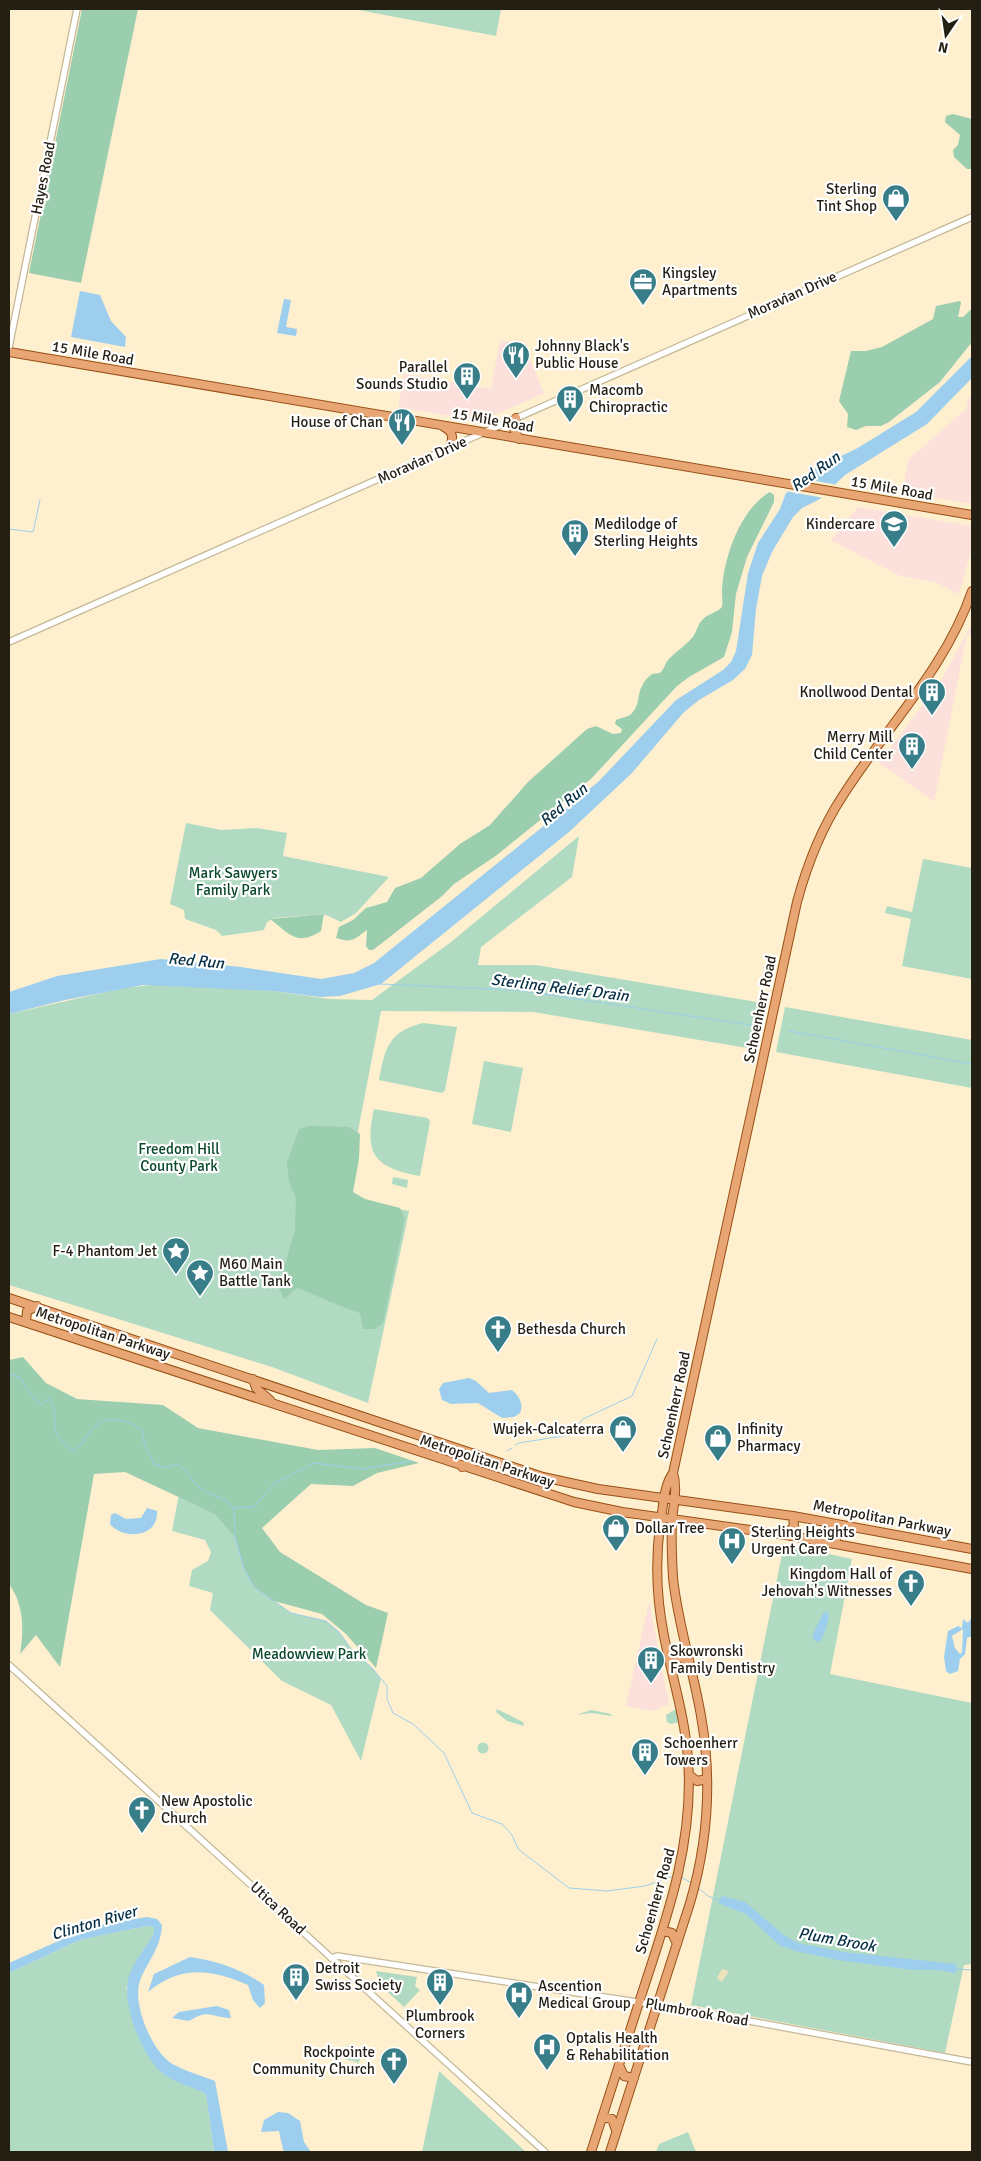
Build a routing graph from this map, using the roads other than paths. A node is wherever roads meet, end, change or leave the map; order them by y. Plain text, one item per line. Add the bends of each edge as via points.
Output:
1 (77, 9) edge
2 (972, 217) edge
3 (9, 347) edge
4 (9, 352) edge
5 (516, 418) junction
6 (443, 426) junction
7 (483, 432) junction
8 (519, 438) junction
9 (450, 448) junction
10 (972, 515) edge
11 (972, 591) edge
12 (9, 642) edge
13 (9, 1298) edge
14 (37, 1306) junction
15 (9, 1317) edge
16 (26, 1322) junction
17 (253, 1379) junction
18 (276, 1405) junction
19 (473, 1453) junction
20 (462, 1467) junction
21 (673, 1473) junction
22 (543, 1477) junction
23 (535, 1491) junction
24 (664, 1498) junction
25 (674, 1499) junction
26 (793, 1516) junction
27 (661, 1517) junction
28 (672, 1519) junction
29 (689, 1521) junction
30 (846, 1525) junction
31 (786, 1535) junction
32 (672, 1539) junction
33 (836, 1544) junction
34 (972, 1549) edge
35 (658, 1568) junction
36 (972, 1569) edge
37 (673, 1576) junction
38 (669, 1659) junction
39 (688, 1661) junction
40 (9, 1665) edge
41 (689, 1775) junction
42 (707, 1779) junction
43 (663, 1931) junction
44 (677, 1944) junction
45 (331, 1958) junction
46 (639, 2002) junction
47 (658, 2005) junction
48 (972, 2062) edge
49 (619, 2065) junction
50 (634, 2078) junction
51 (602, 2117) junction
52 (616, 2132) junction
53 (545, 2152) edge
54 (591, 2152) edge
55 (610, 2152) edge

1 - 3 street, Hayes Road
2 - 5 street, Moravian Drive
4 - 6 main road, 15 Mile Road
5 - 7 street, Moravian Drive
5 - 8 main road via 514,429
6 - 7 main road, 15 Mile Road
6 - 9 main road via 452,434
7 - 8 main road, 15 Mile Road
7 - 9 street, Moravian Drive
8 - 10 main road, 15 Mile Road
9 - 12 street, Moravian Drive
11 - 21 main road, Schoenherr Road via 944,654 842,796 806,870
13 - 14 main road, Metropolitan Parkway
14 - 16 main road via 27,1311
14 - 17 main road, Metropolitan Parkway
15 - 16 main road, Metropolitan Parkway
16 - 18 main road, Metropolitan Parkway
17 - 18 main road via 260,1392
17 - 19 main road, Metropolitan Parkway
18 - 20 main road, Metropolitan Parkway
19 - 20 main road via 471,1463
19 - 22 main road, Metropolitan Parkway
20 - 23 main road, Metropolitan Parkway
21 - 24 main road, Schoenherr Road via 668,1479
21 - 25 main road, Schoenherr Road via 676,1481
22 - 23 main road via 535,1482
22 - 24 main road, Metropolitan Parkway
23 - 27 main road, Metropolitan Parkway via 592,1506
24 - 25 main road, Metropolitan Parkway
24 - 27 main road, Schoenherr Road
25 - 26 main road, Metropolitan Parkway
25 - 28 main road, Schoenherr Road
26 - 30 main road, Metropolitan Parkway
26 - 31 main road via 794,1526
27 - 28 main road, Metropolitan Parkway
27 - 35 main road, Schoenherr Road
28 - 29 main road, Metropolitan Parkway
28 - 32 main road, Schoenherr Road
29 - 31 main road, Metropolitan Parkway
29 - 32 main road via 679,1527
30 - 33 main road via 836,1530
30 - 34 main road, Metropolitan Parkway
31 - 33 main road, Metropolitan Parkway
32 - 37 main road, Schoenherr Road
33 - 36 main road, Metropolitan Parkway
35 - 37 main road via 666,1569
35 - 38 main road, Schoenherr Road via 660,1612
37 - 39 main road, Schoenherr Road
38 - 39 main road via 678,1656
38 - 41 main road, Schoenherr Road via 684,1726
39 - 42 main road, Schoenherr Road via 702,1721
40 - 45 street, Utica Road
41 - 42 main road via 697,1782
41 - 43 main road, Schoenherr Road via 688,1824 679,1875
42 - 44 main road, Schoenherr Road via 705,1828 697,1879
43 - 44 main road via 672,1933
43 - 46 main road, Schoenherr Road
44 - 47 main road, Schoenherr Road
45 - 46 street, Plumbrook Road via 337,1956
45 - 53 street, Utica Road
46 - 47 street, Plumbrook Road
46 - 49 main road, Schoenherr Road
47 - 48 street, Plumbrook Road
47 - 50 main road, Schoenherr Road
49 - 50 main road via 624,2076
49 - 51 main road, Schoenherr Road
50 - 52 main road, Schoenherr Road
51 - 52 main road via 614,2121
51 - 54 main road, Schoenherr Road
52 - 55 main road, Schoenherr Road

